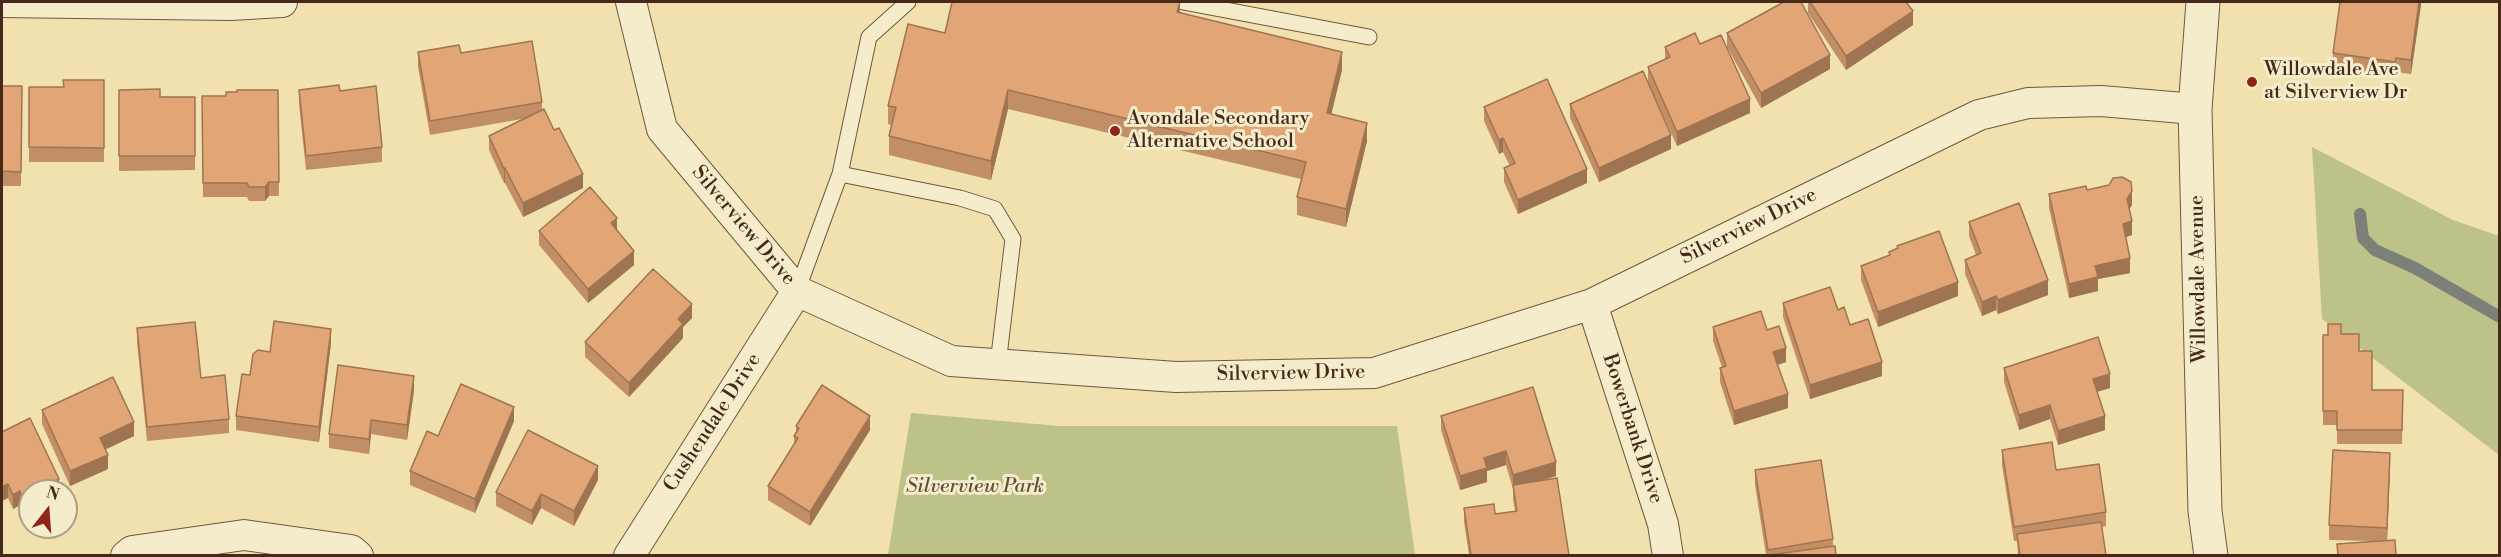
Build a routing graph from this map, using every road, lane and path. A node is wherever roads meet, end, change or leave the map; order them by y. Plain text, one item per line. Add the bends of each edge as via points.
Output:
1 (2, 2) edge
2 (282, 2) edge
3 (631, 2) edge
4 (908, 2) edge
5 (1183, 2) edge
6 (2203, 2) edge
7 (1369, 37) dead end
8 (2195, 109) junction
9 (840, 174) junction
10 (797, 291) junction
11 (1592, 304) junction
12 (998, 364) junction
13 (126, 555) edge
14 (358, 555) edge
15 (629, 555) edge
16 (1668, 555) edge
17 (2211, 555) edge

1 - 2 street
3 - 10 street, Silverview Drive via 662,129
4 - 9 lane via 869,37
5 - 7 lane
6 - 8 street, Willowdale Avenue
8 - 11 street, Silverview Drive via 2101,101 2028,103 1979,115
8 - 17 street, Willowdale Avenue via 2205,511
9 - 10 lane
9 - 12 lane via 996,209 1013,239
10 - 12 street, Silverview Drive via 951,361
10 - 15 street, Cushendale Drive
11 - 12 street, Silverview Drive via 1374,373 1176,377
11 - 16 street, Bowerbank Drive via 1663,524
13 - 14 street via 244,535 351,550

